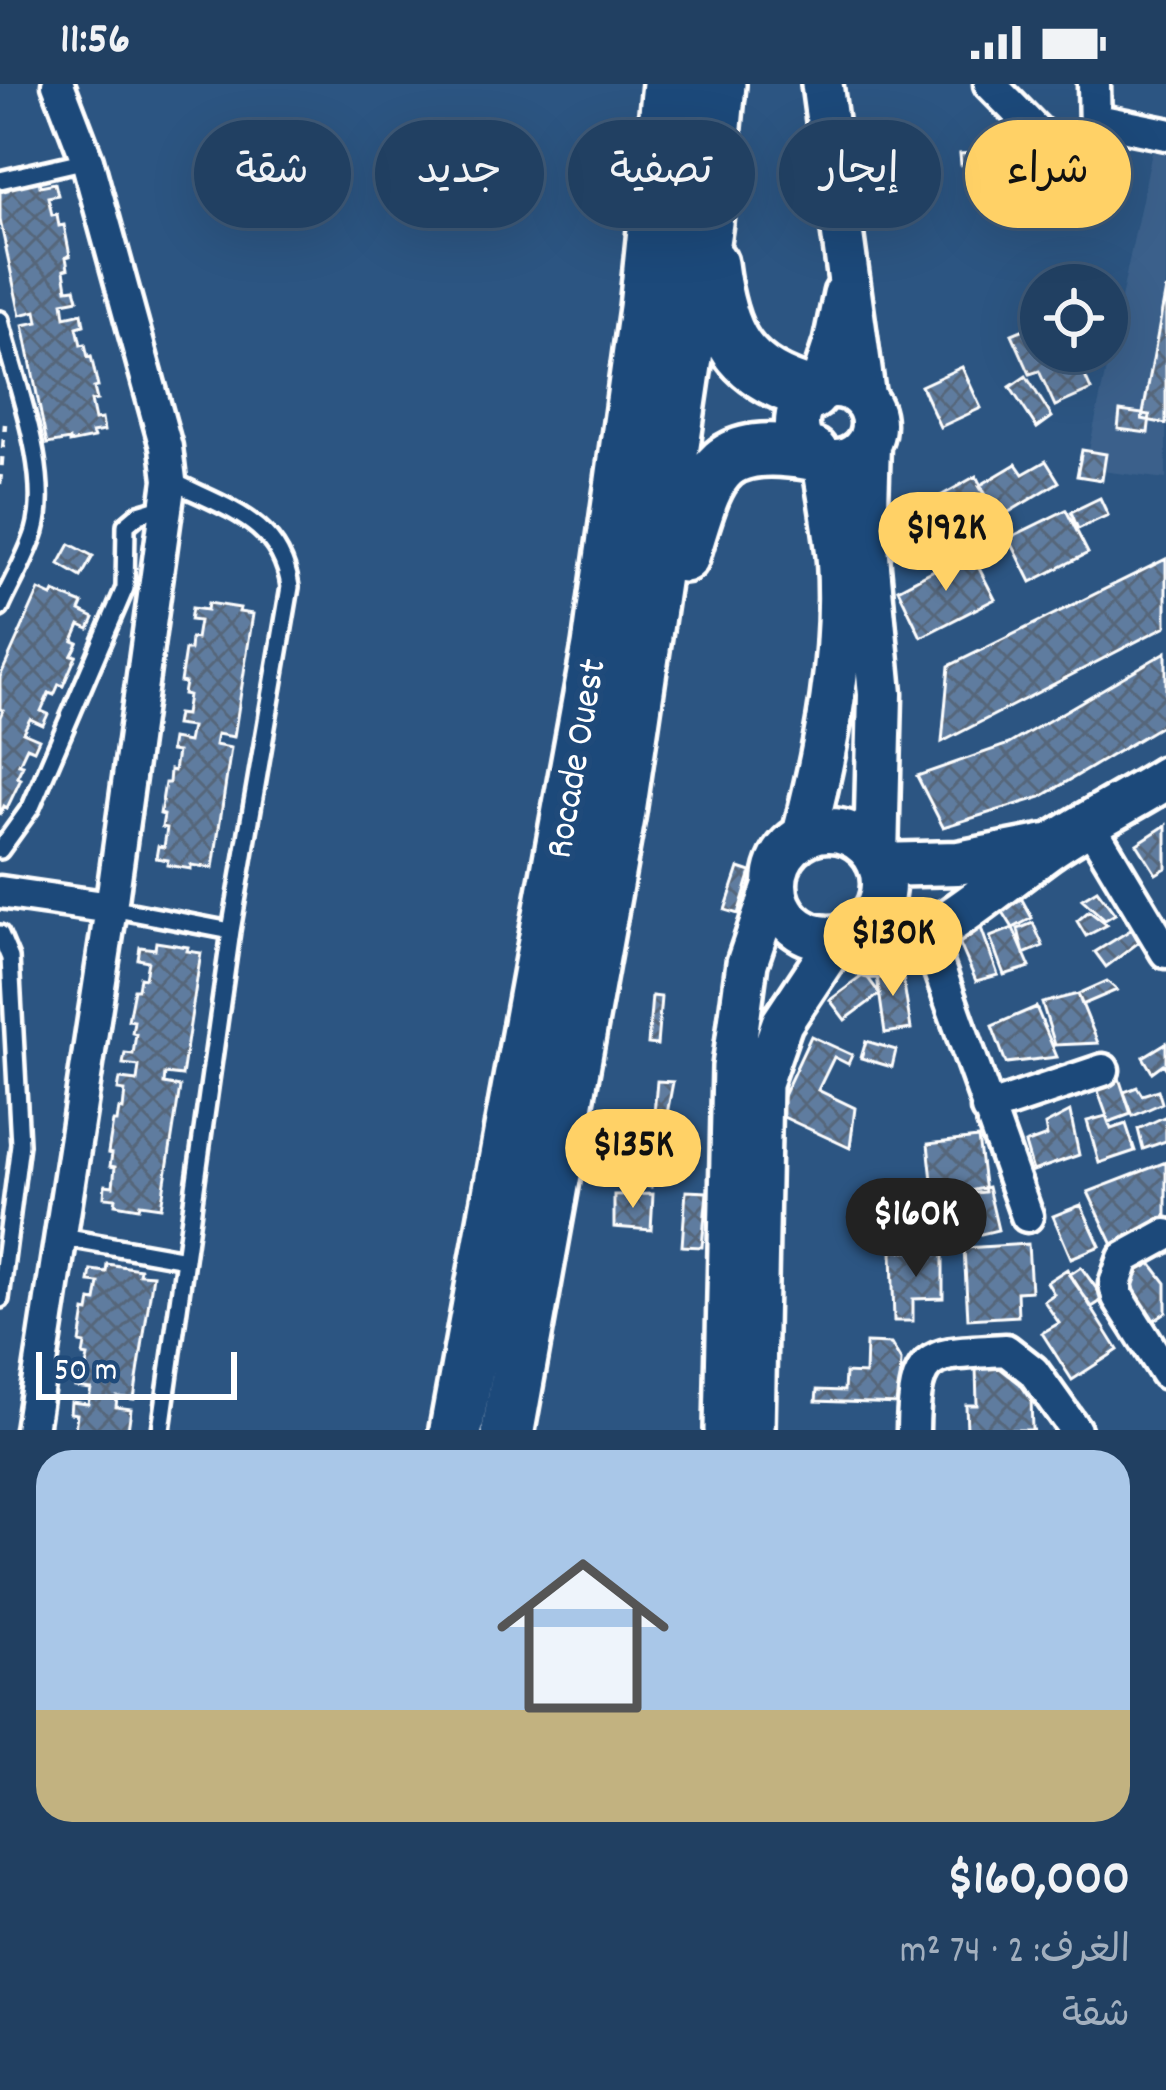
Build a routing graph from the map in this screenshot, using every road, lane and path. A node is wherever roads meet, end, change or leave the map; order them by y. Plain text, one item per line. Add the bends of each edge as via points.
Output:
1 (58, 84) edge
2 (669, 84) edge
3 (719, 84) edge
4 (822, 84) edge
5 (990, 84) edge
6 (1094, 84) edge
7 (716, 120) edge
8 (1025, 120) edge
9 (1097, 120) edge
10 (1131, 127) edge
11 (1166, 134) edge
12 (87, 160) junction
13 (0, 180) edge
14 (705, 228) edge
15 (707, 228) edge
16 (846, 271) junction
17 (0, 320) edge
18 (815, 391) junction
19 (865, 399) junction
20 (868, 444) junction
21 (818, 457) junction
22 (170, 493) junction
23 (0, 608) edge
24 (648, 625) junction
25 (1166, 778) edge
26 (1071, 835) junction
27 (804, 836) junction
28 (0, 850) edge
29 (878, 861) junction
30 (775, 880) junction
31 (0, 892) edge
32 (111, 908) junction
33 (232, 931) junction
34 (0, 934) edge
35 (927, 934) junction
36 (843, 936) junction
37 (1166, 952) edge
38 (1103, 1070) dead end
39 (987, 1109) junction
40 (1027, 1216) dead end
41 (1166, 1235) edge
42 (62, 1237) junction
43 (184, 1259) junction
44 (0, 1299) edge
45 (1166, 1373) edge
46 (31, 1430) edge
47 (161, 1430) edge
48 (456, 1430) edge
49 (508, 1430) edge
50 (725, 1430) edge
51 (754, 1430) edge
52 (913, 1430) edge
53 (1075, 1430) edge

1 - 12 street
2 - 48 highway, Rocade Ouest via 599,646
3 - 7 highway, Rocade Ouest
4 - 16 street
5 - 8 street
6 - 9 street
10 - 11 street
12 - 13 lane
12 - 22 street via 166,447
14 - 24 highway, Rocade Ouest
15 - 18 highway via 729,338 770,380
16 - 18 street via 837,331
16 - 19 street
17 - 23 lane via 40,499 35,531
18 - 19 main road via 849,387
18 - 21 main road via 797,424
19 - 20 main road via 874,421
20 - 21 main road via 848,460
20 - 29 main road via 865,535 880,694
21 - 24 highway via 754,448 722,463 703,492 672,593
21 - 27 main road via 838,561 838,636 824,758
22 - 28 lane via 126,525 125,588 32,807
22 - 32 street
22 - 33 lane via 257,525 275,541 289,575
24 - 49 highway, Rocade Ouest
25 - 26 main road
26 - 29 main road via 958,863
26 - 35 main road
26 - 37 street
27 - 29 main road via 853,835
27 - 30 main road via 779,862
29 - 36 main road via 874,914
30 - 36 main road via 793,924
30 - 50 street via 748,963 733,1066
31 - 32 street
32 - 33 lane
32 - 42 street
33 - 43 lane
34 - 44 lane via 10,958 20,1144
35 - 36 main road via 879,955
35 - 39 street
36 - 51 street via 782,1023 761,1083
38 - 39 street
39 - 40 street
41 - 45 street via 1124,1258 1115,1284
42 - 43 lane
42 - 46 street
43 - 47 lane
52 - 53 street via 914,1390 927,1363 1006,1350 1033,1371

